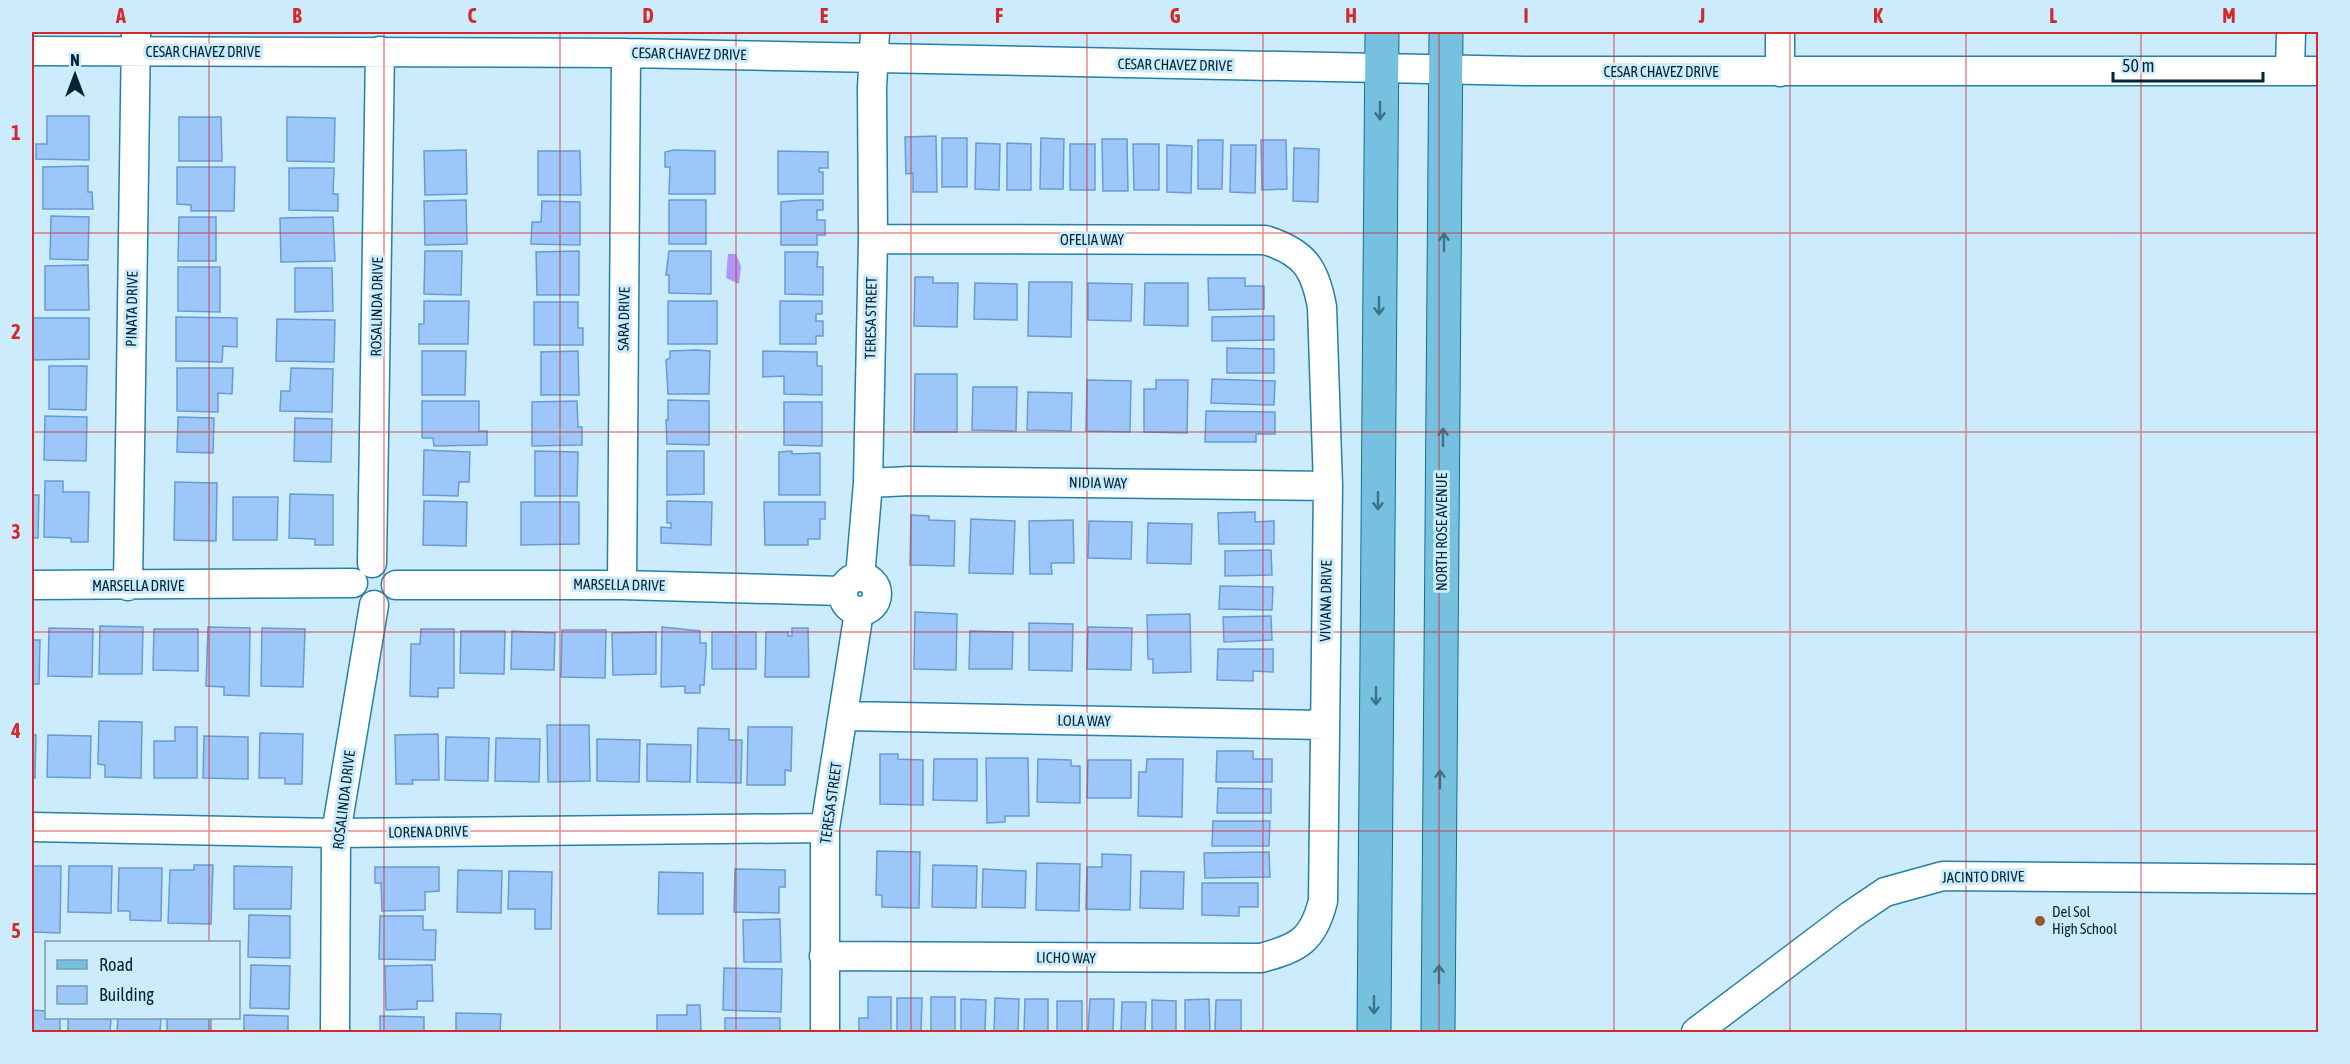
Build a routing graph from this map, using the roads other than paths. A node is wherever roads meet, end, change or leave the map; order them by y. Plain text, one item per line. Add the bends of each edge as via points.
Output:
1 (1382, 32) edge
2 (1446, 32) edge
3 (1780, 32) edge
4 (2291, 32) edge
5 (136, 42) edge
6 (875, 45) edge
7 (32, 51) edge
8 (380, 51) junction
9 (626, 53) junction
10 (1380, 70) junction
11 (1445, 70) junction
12 (2290, 70) junction
13 (2319, 71) edge
14 (1780, 72) junction
15 (873, 239) junction
16 (1304, 261) joint
17 (867, 483) junction
18 (1328, 486) junction
19 (372, 562) junction
20 (353, 584) junction
21 (32, 585) edge
22 (396, 585) junction
23 (622, 585) junction
24 (128, 586) junction
25 (854, 593) junction
26 (374, 605) junction
27 (844, 716) junction
28 (1324, 725) junction
29 (32, 827) edge
30 (825, 828) junction
31 (336, 833) junction
32 (2319, 879) edge
33 (1304, 942) joint
34 (824, 956) junction
35 (335, 1032) edge
36 (825, 1032) edge
37 (1374, 1032) edge
38 (1438, 1032) edge
39 (1696, 1032) edge

1 - 10 main road
2 - 11 main road, NORTH ROSE AVENUE
3 - 14 street
4 - 12 street
5 - 7 street, CESAR CHAVEZ DRIVE
5 - 8 street, CESAR CHAVEZ DRIVE
5 - 24 street, PINATA DRIVE
6 - 9 street, CESAR CHAVEZ DRIVE
6 - 10 street, CESAR CHAVEZ DRIVE
6 - 15 street, TERESA STREET
8 - 9 street, CESAR CHAVEZ DRIVE
8 - 19 street, ROSALINDA DRIVE
9 - 23 street, SARA DRIVE
10 - 11 street, CESAR CHAVEZ DRIVE
10 -> 37 main road
11 - 14 street, CESAR CHAVEZ DRIVE
38 -> 11 main road, NORTH ROSE AVENUE
12 - 13 street, CESAR CHAVEZ DRIVE
12 - 14 street, CESAR CHAVEZ DRIVE
15 - 16 street, OFELIA WAY via 1265,240 1282,245
15 - 17 street, TERESA STREET
16 - 18 street, VIVIANA DRIVE via 1317,279 1322,307
17 - 18 street, NIDIA WAY
17 - 25 street, TERESA STREET
18 - 28 street, VIVIANA DRIVE
19 - 20 street via 362,566
19 - 22 street via 389,568
20 - 24 street, MARSELLA DRIVE
20 - 26 street via 363,602
21 - 24 street, MARSELLA DRIVE
22 - 23 street, MARSELLA DRIVE
22 - 26 street via 389,600
23 - 25 street, MARSELLA DRIVE
25 - 27 street, TERESA STREET
26 - 31 street, ROSALINDA DRIVE
27 - 28 street, LOLA WAY
27 - 30 street, TERESA STREET
28 - 33 street, VIVIANA DRIVE via 1323,901 1318,919
29 - 31 street, LORENA DRIVE
30 - 31 street, LORENA DRIVE
30 - 34 street, TERESA STREET
31 - 35 street, ROSALINDA DRIVE
32 - 39 street, JACINTO DRIVE via 1943,876 1885,892
33 - 34 street, LICHO WAY via 1261,958
34 - 36 street, TERESA STREET

